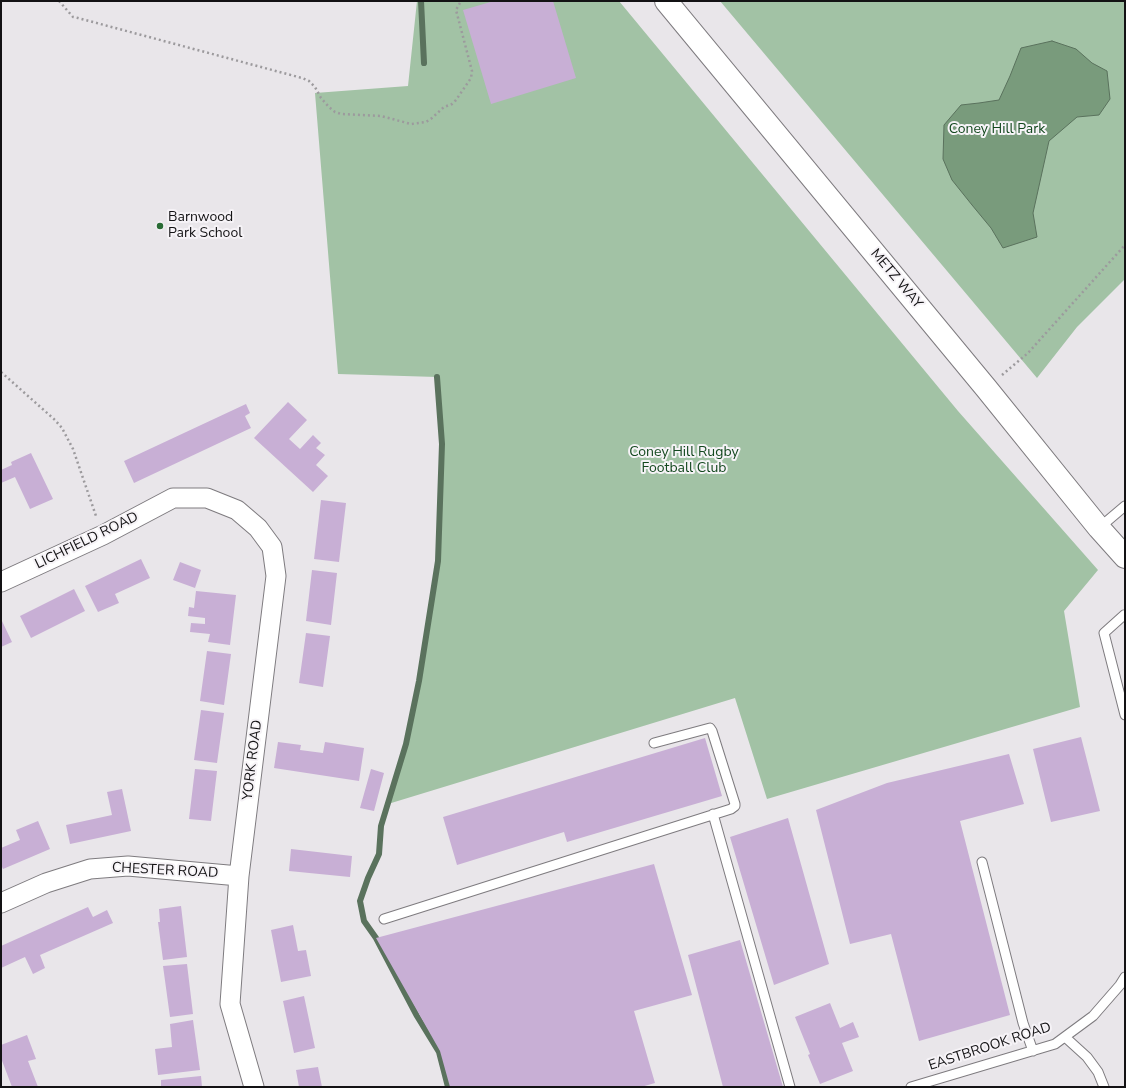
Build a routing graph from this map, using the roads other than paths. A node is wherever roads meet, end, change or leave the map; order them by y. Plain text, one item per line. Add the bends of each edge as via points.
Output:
1 (666, 1) edge
2 (173, 498) joint
3 (1125, 506) edge
4 (1099, 528) junction
5 (1125, 557) edge
6 (1, 582) edge
7 (1125, 616) edge
8 (1125, 715) edge
9 (654, 743) dead end
10 (713, 814) junction
11 (982, 862) dead end
12 (239, 876) junction
13 (1, 902) edge
14 (384, 919) dead end
15 (1125, 977) edge
16 (1065, 1037) junction
17 (1033, 1051) junction
18 (941, 1083) edge
19 (254, 1087) edge
20 (790, 1087) edge
21 (911, 1087) edge
22 (1104, 1087) edge

1 - 4 street, METZ WAY
2 - 6 street, LICHFIELD ROAD via 103,536
2 - 12 street, YORK ROAD via 207,498 237,510 258,528 272,547 276,576
3 - 4 lane
4 - 5 street, METZ WAY
7 - 8 lane via 1104,633
9 - 10 lane via 710,728 735,804 731,809
10 - 14 lane
10 - 20 lane
11 - 17 lane via 1023,1023
12 - 13 street, CHESTER ROAD via 128,866 90,869 46,883
12 - 19 street, YORK ROAD via 230,1004
15 - 16 lane, EASTBROOK ROAD via 1093,1016
16 - 17 lane, EASTBROOK ROAD via 1055,1044
16 - 22 lane via 1087,1057 1098,1072
17 - 18 lane, EASTBROOK ROAD
18 - 21 lane, EASTBROOK ROAD

